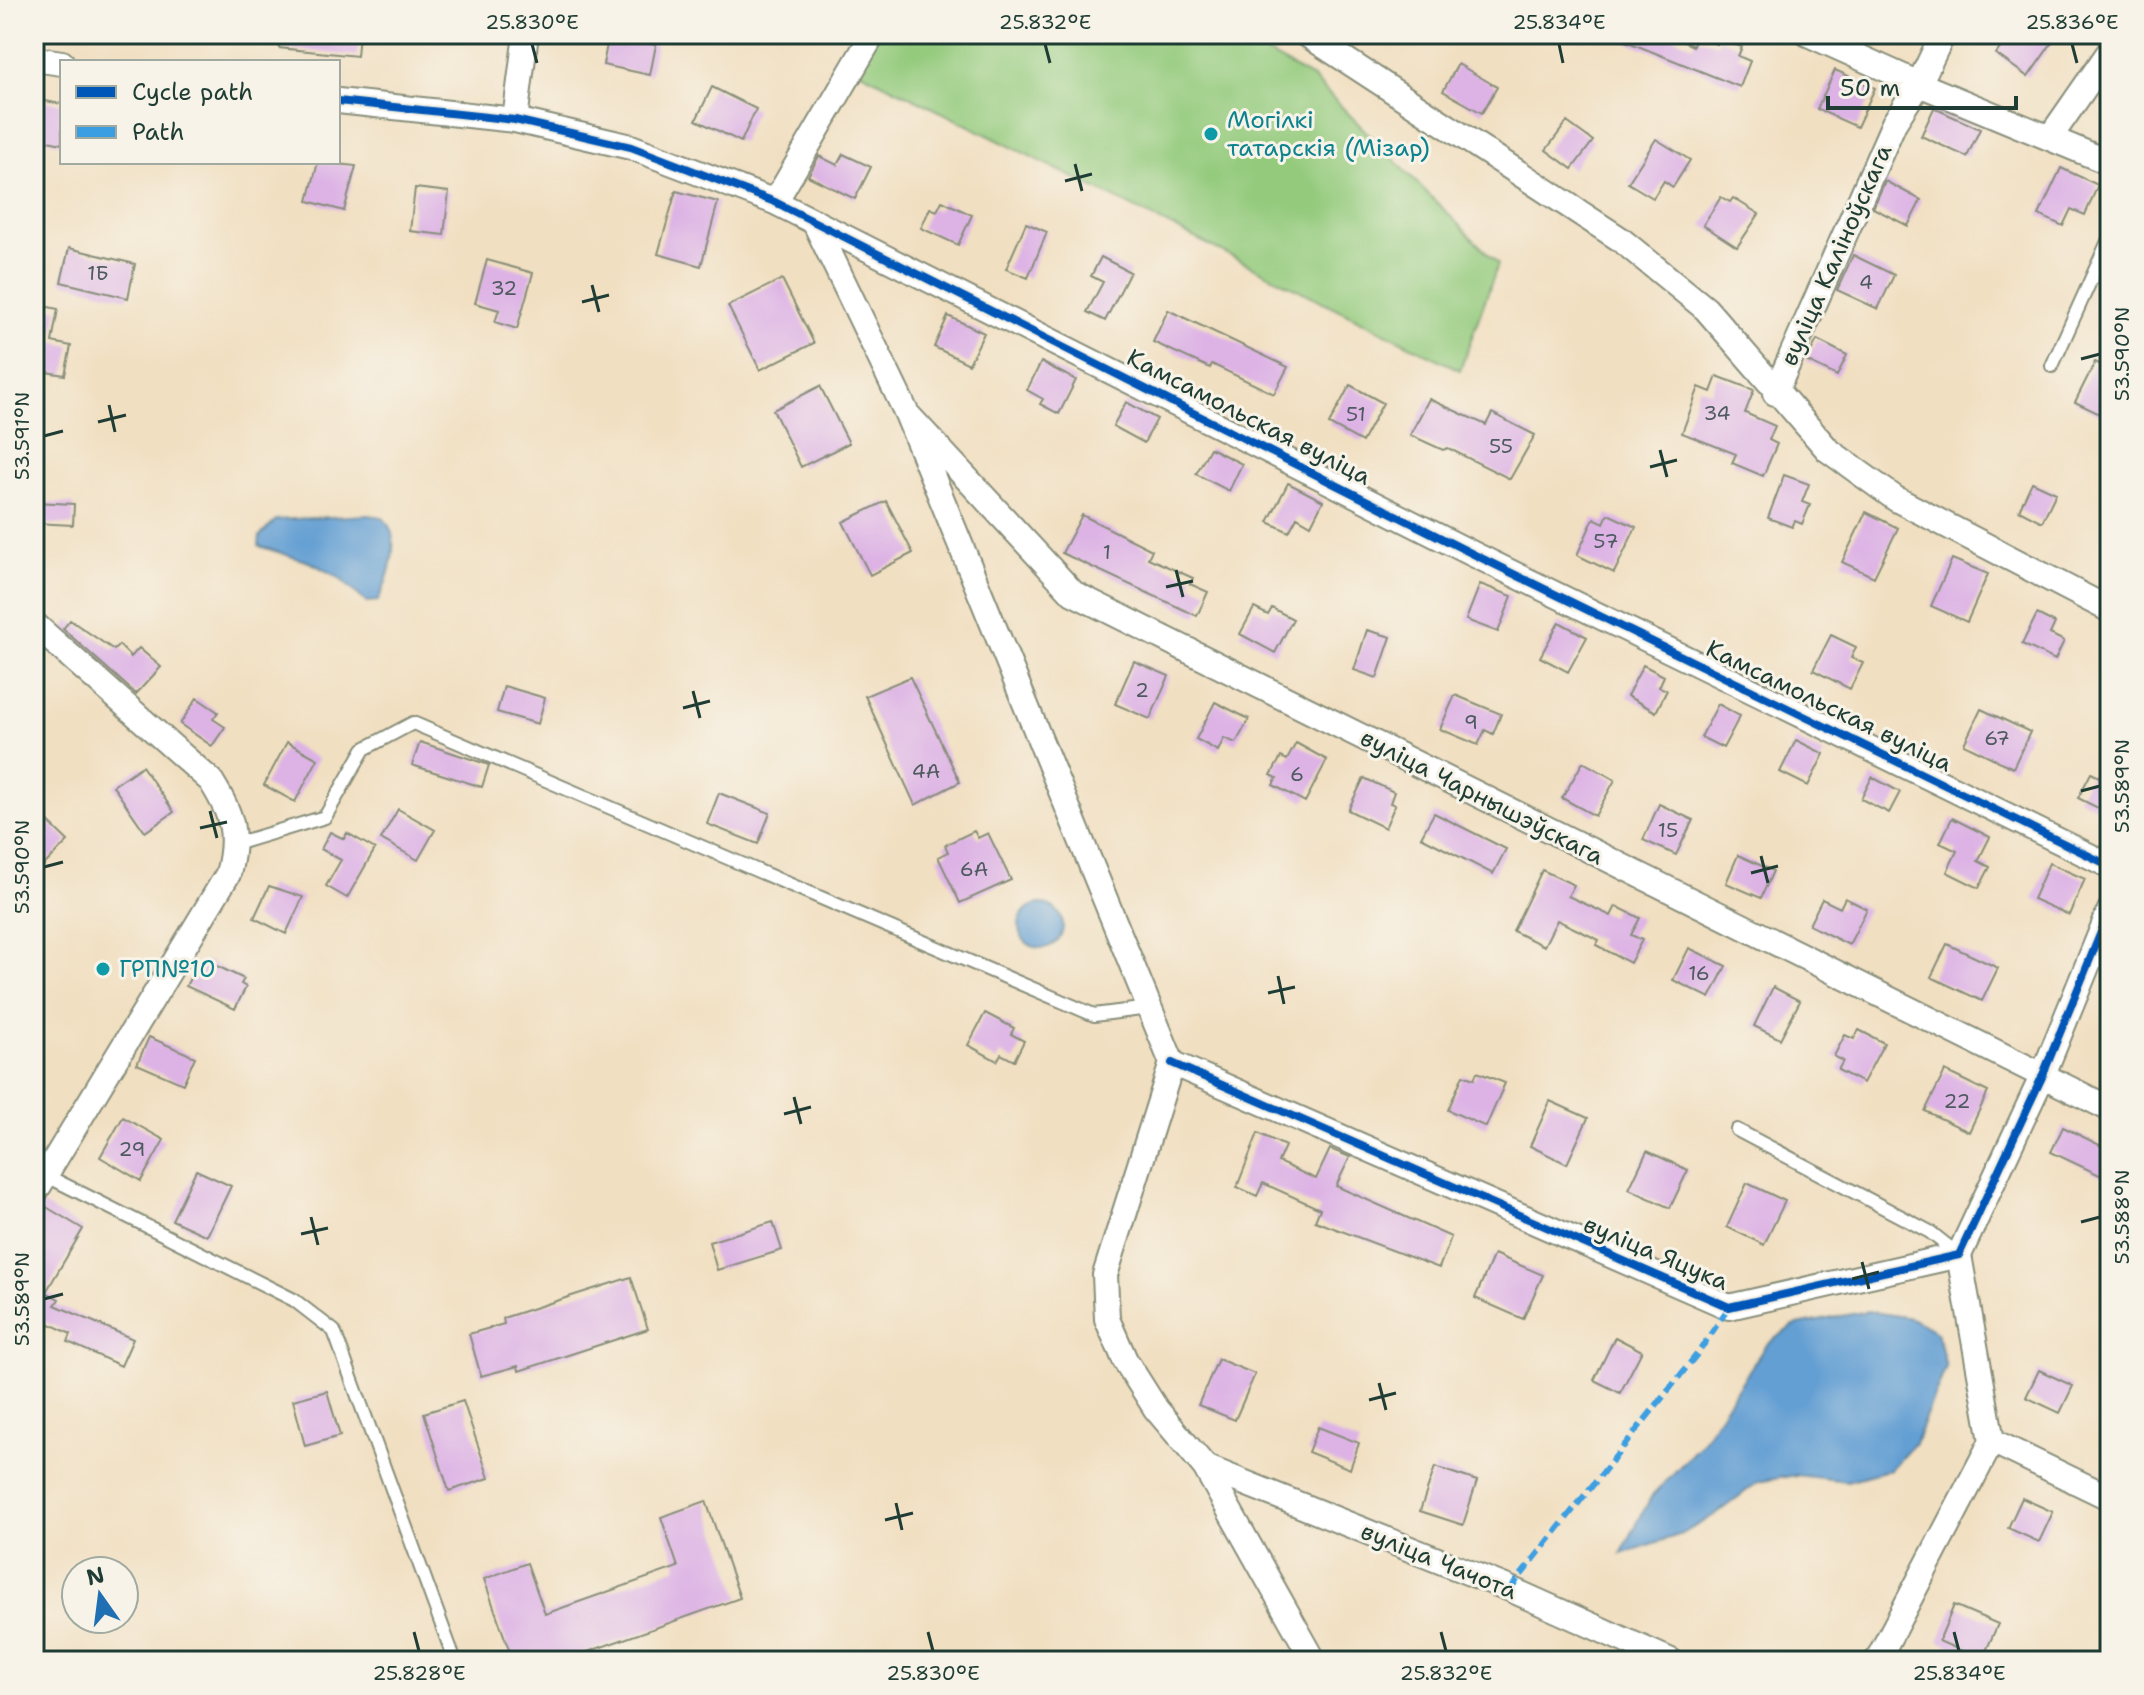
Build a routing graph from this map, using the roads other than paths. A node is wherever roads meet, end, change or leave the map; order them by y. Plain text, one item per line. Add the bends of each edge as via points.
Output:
1 (526, 34) edge
2 (873, 34) edge
3 (1306, 34) edge
4 (1808, 34) edge
5 (1943, 34) edge
6 (2110, 51) edge
7 (34, 59) edge
8 (60, 63) edge
9 (1919, 84) junction
10 (340, 101) edge
11 (515, 120) junction
12 (2051, 136) junction
13 (2110, 163) edge
14 (775, 202) junction
15 (814, 221) junction
16 (2110, 237) edge
17 (2052, 366) dead end
18 (1775, 393) junction
19 (907, 414) junction
20 (2110, 610) edge
21 (34, 624) edge
22 (235, 844) junction
23 (2110, 866) edge
24 (2110, 910) edge
25 (1149, 1008) junction
26 (1172, 1063) junction
27 (2042, 1077) junction
28 (2110, 1109) edge
29 (1737, 1130) dead end
30 (40, 1185) edge
31 (1959, 1255) junction
32 (1992, 1441) junction
33 (1205, 1467) junction
34 (2110, 1498) edge
35 (455, 1661) edge
36 (1314, 1661) edge
37 (1671, 1661) edge
38 (1877, 1661) edge

1 - 11 street
2 - 14 street
3 - 18 street via 1620,239 1706,309
4 - 9 street
5 - 9 street, вуліца Каліноўскага
6 - 12 street
7 - 8 street
9 - 12 street
9 - 18 street, вуліца Каліноўскага via 1894,123
10 - 11 street, Камсамольская вуліца
11 - 14 street, Камсамольская вуліца via 631,147
12 - 13 street
14 - 15 street, Камсамольская вуліца
15 - 19 street, вуліца Чарнышэўскага
15 - 23 street, Камсамольская вуліца via 1471,553
16 - 17 lane
18 - 20 street via 1828,450 1896,499
19 - 25 street, вуліца Чарнышэўскага
19 - 27 street, вуліца Чарнышэўскага via 1073,593
21 - 22 street via 211,781 228,809
22 - 25 lane via 325,817 364,749 413,723 1094,1015
22 - 30 street via 228,874
24 - 27 street
25 - 26 street, вуліца Чарнышэўскага
26 - 31 street, вуліца Яцука via 1729,1307
26 - 33 street via 1105,1275 1107,1319 1156,1409
27 - 28 street, вуліца Чарнышэўскага
27 - 31 street
29 - 31 lane via 1930,1232
30 - 35 lane via 294,1300 334,1331
31 - 32 street
32 - 34 street
32 - 38 street
33 - 36 street
33 - 37 street, вуліца Чачота via 1510,1589

